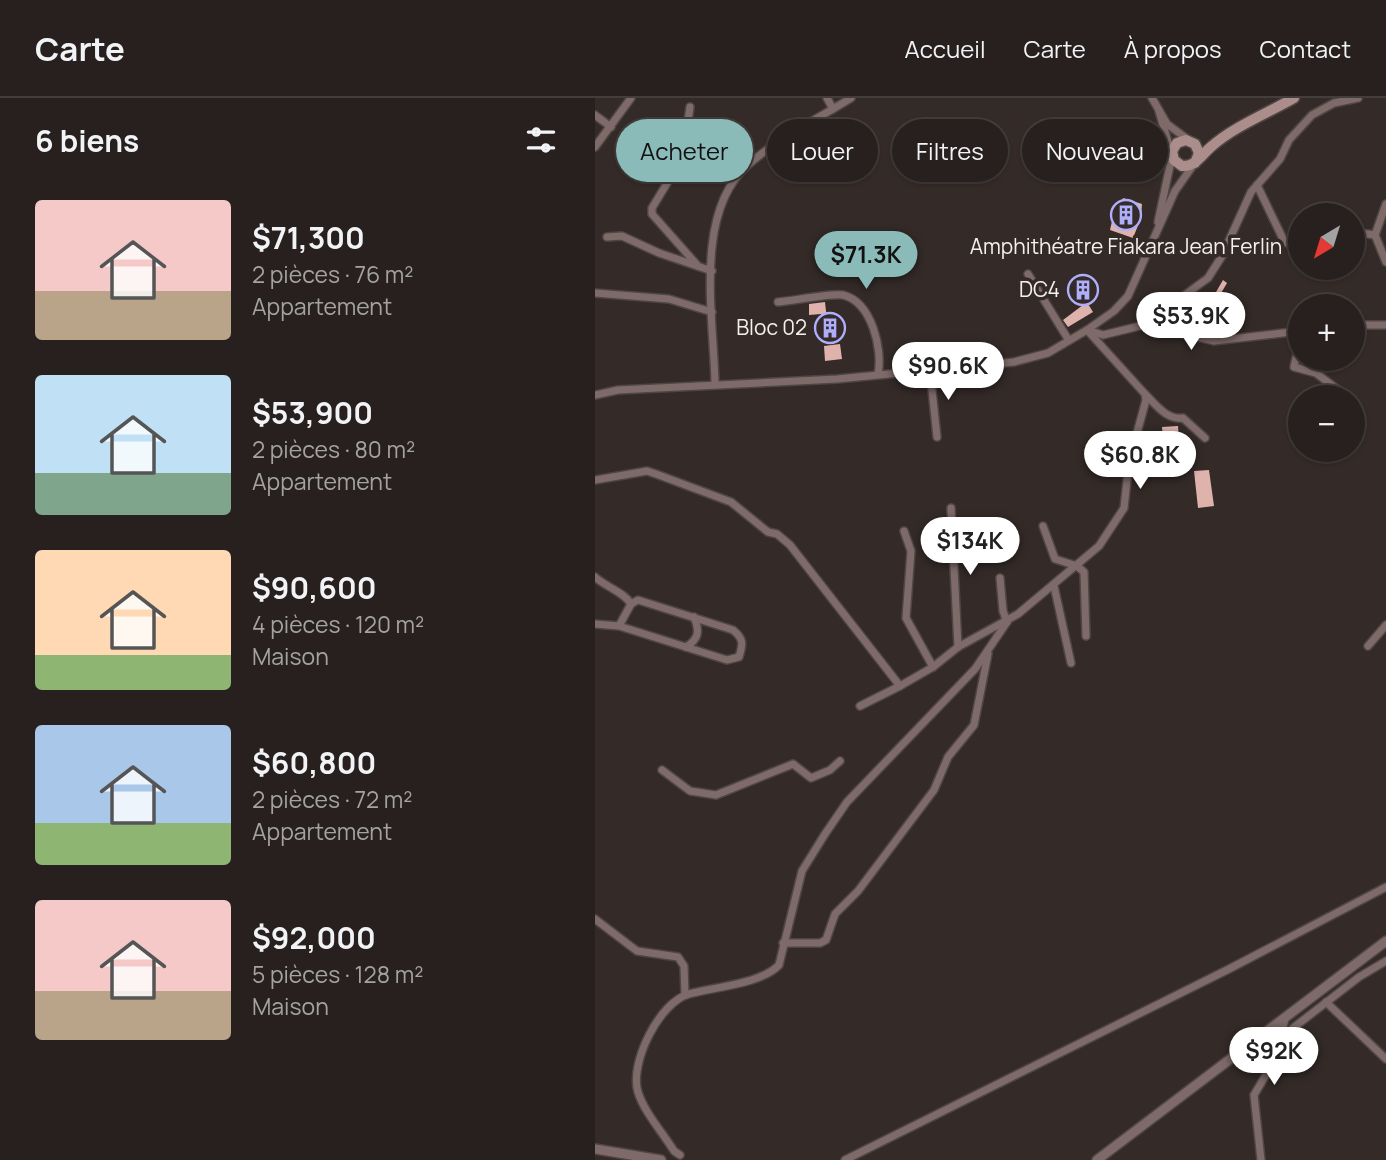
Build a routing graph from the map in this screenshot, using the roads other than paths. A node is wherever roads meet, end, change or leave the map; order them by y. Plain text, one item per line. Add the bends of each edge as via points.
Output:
1 (631, 98) edge
2 (827, 98) edge
3 (851, 98) edge
4 (1152, 98) edge
5 (1294, 98) edge
6 (1358, 98) edge
7 (690, 107) dead end
8 (832, 110) junction
9 (1159, 111) junction
10 (595, 115) edge
11 (611, 127) junction
12 (1190, 141) junction
13 (1216, 143) junction
14 (595, 147) edge
15 (1172, 156) junction
16 (1195, 163) junction
17 (1257, 185) junction
18 (1386, 204) edge
19 (1365, 234) edge
20 (1156, 235) junction
21 (1375, 235) junction
22 (607, 237) dead end
23 (1288, 243) edge
24 (1384, 251) edge
25 (1386, 262) edge
26 (698, 266) junction
27 (712, 271) junction
28 (1028, 274) dead end
29 (595, 293) edge
30 (778, 302) dead end
31 (712, 312) junction
32 (1144, 325) junction
33 (1365, 325) edge
34 (1386, 325) edge
35 (1087, 330) junction
36 (1288, 332) edge
37 (1068, 339) junction
38 (930, 371) junction
39 (1309, 371) edge
40 (878, 374) junction
41 (715, 384) junction
42 (1332, 385) edge
43 (1145, 394) junction
44 (595, 395) edge
45 (937, 437) dead end
46 (1205, 438) dead end
47 (595, 480) edge
48 (951, 508) dead end
49 (1042, 526) dead end
50 (904, 531) dead end
51 (1077, 565) junction
52 (595, 577) edge
53 (1000, 578) dead end
54 (1054, 586) junction
55 (631, 604) junction
56 (694, 617) junction
57 (1007, 622) junction
58 (595, 624) edge
59 (1386, 625) edge
60 (619, 626) junction
61 (1086, 636) dead end
62 (1368, 646) dead end
63 (958, 647) junction
64 (686, 648) junction
65 (989, 649) junction
66 (1071, 663) dead end
67 (933, 667) junction
68 (900, 686) junction
69 (860, 706) dead end
70 (841, 761) dead end
71 (662, 771) dead end
72 (1386, 887) edge
73 (595, 919) edge
74 (1386, 941) edge
75 (783, 943) junction
76 (1386, 961) edge
77 (685, 995) junction
78 (1326, 1002) junction
79 (1285, 1019) junction
80 (1293, 1028) dead end
81 (1386, 1059) edge
82 (595, 1149) edge
83 (680, 1155) dead end
84 (639, 1158) edge
85 (661, 1160) edge
86 (845, 1160) edge
87 (1097, 1160) edge
88 (1261, 1160) edge

1 - 11 street
2 - 8 street
3 - 8 street
4 - 9 street
5 - 13 main road
6 - 17 street via 1334,103 1312,115
7 - 26 street via 683,157 652,214
8 - 27 street via 770,147 745,167 727,190 716,218
9 - 12 street via 1172,129
9 - 15 street
10 - 11 street
11 - 14 street
12 - 13 main road
12 - 15 main road via 1177,143
12 - 16 main road via 1199,153
13 - 16 main road
15 - 16 main road via 1182,166
15 - 20 street
16 - 20 street via 1175,191
17 - 23 street
17 - 32 street via 1208,278
18 - 21 street
19 - 21 street
20 - 35 street via 1128,296
21 - 24 street
22 - 26 street via 622,236
24 - 25 street
26 - 27 street
27 - 31 street
28 - 37 street
29 - 31 street via 669,299
30 - 40 street via 843,295 857,302 878,347
31 - 41 street
32 - 35 street via 1103,335
32 - 36 street via 1214,341
33 - 34 street
35 - 37 street
35 - 43 street
37 - 38 street via 1048,353 1014,362
38 - 40 street
38 - 45 street
39 - 42 street
40 - 41 street
41 - 44 street
43 - 46 street via 1168,416 1183,418
43 - 51 street via 1124,508 1099,546
47 - 68 street via 647,471 741,508 804,560
48 - 63 street
49 - 51 street via 1055,559
50 - 67 street via 911,551 906,618
51 - 54 street
51 - 61 street via 1084,572
52 - 55 street
53 - 57 street
54 - 57 street
54 - 66 street
55 - 56 street via 643,601
55 - 60 street
56 - 64 street via 697,636
56 - 64 street via 733,630 743,643 734,660
57 - 63 street
57 - 65 street
58 - 60 street
59 - 62 street
60 - 64 street
63 - 67 street
65 - 75 street via 950,697 847,802 804,866
65 - 75 street via 974,725 948,757 934,790 858,891 835,914 825,940
67 - 68 street
68 - 69 street
70 - 71 street via 811,778 793,764 716,795 690,790
72 - 86 street
73 - 77 street via 636,951 678,957 684,967
74 - 79 street
75 - 77 street via 779,965 773,971
76 - 78 street
77 - 83 street via 658,1018 636,1081 639,1094
78 - 80 street
78 - 81 street
79 - 87 street
79 - 88 street via 1276,1058 1254,1095
82 - 84 street
84 - 85 street

